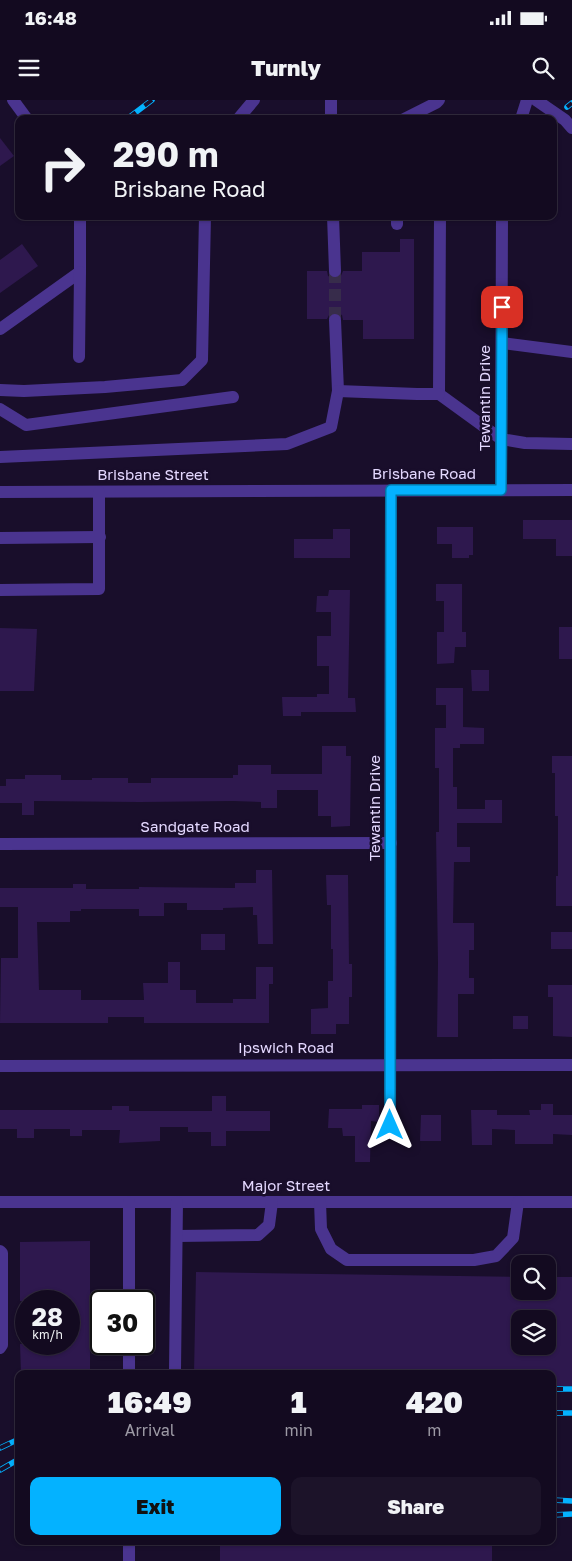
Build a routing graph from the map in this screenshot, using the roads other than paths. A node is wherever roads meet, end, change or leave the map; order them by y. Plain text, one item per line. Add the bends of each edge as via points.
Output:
1 (14, 100) edge
2 (254, 100) edge
3 (331, 100) edge
4 (439, 100) edge
5 (527, 100) edge
6 (536, 100) edge
7 (24, 115) edge
8 (241, 115) edge
9 (331, 115) edge
10 (412, 115) edge
11 (522, 115) edge
12 (572, 128) edge
13 (80, 220) edge
14 (205, 220) edge
15 (333, 220) edge
16 (440, 220) edge
17 (502, 220) edge
18 (335, 271) tunnel mouth
19 (80, 272) junction
20 (335, 320) tunnel mouth
21 (0, 329) edge
22 (502, 343) junction
23 (572, 352) edge
24 (79, 357) dead end
25 (0, 390) edge
26 (338, 391) junction
27 (439, 394) junction
28 (233, 397) dead end
29 (0, 409) edge
30 (501, 439) junction
31 (572, 444) edge
32 (0, 457) edge
33 (391, 490) junction
34 (501, 490) junction
35 (572, 490) edge
36 (306, 491) joint
37 (0, 492) edge
38 (100, 492) junction
39 (100, 537) junction
40 (0, 538) edge
41 (0, 590) edge
42 (391, 843) junction
43 (0, 844) edge
44 (390, 1064) junction
45 (572, 1065) edge
46 (0, 1066) edge
47 (390, 1125) dead end
48 (0, 1202) edge
49 (129, 1202) junction
50 (178, 1202) junction
51 (272, 1202) junction
52 (320, 1202) junction
53 (518, 1202) junction
54 (572, 1202) edge
55 (177, 1236) junction
56 (0, 1251) edge
57 (129, 1290) edge
58 (0, 1348) edge
59 (129, 1355) edge
60 (129, 1370) edge
61 (175, 1370) edge
62 (129, 1545) edge
63 (129, 1561) edge

1 - 7 street
2 - 8 street
3 - 9 street
4 - 10 street
5 - 11 street
6 - 12 street
13 - 19 street
14 - 25 street via 202,360 182,380 105,387
15 - 18 street
16 - 27 street
17 - 22 street, Tewantin Drive
19 - 21 street
19 - 24 street
20 - 26 street
22 - 23 street
22 - 30 street, Tewantin Drive
26 - 27 street
26 - 32 street via 332,427 287,444
27 - 30 street
28 - 29 street via 26,425
30 - 31 street
30 - 34 street, Tewantin Drive
33 - 34 street, Brisbane Road
33 - 36 street, Brisbane Road
33 - 42 street, Tewantin Drive
34 - 35 street, Brisbane Road
36 - 38 street, Brisbane Street
37 - 38 street, Brisbane Street
38 - 39 street
39 - 40 street
39 - 41 street via 100,589
42 - 43 street, Sandgate Road
42 - 44 street, Tewantin Drive
44 - 45 street, Ipswich Road
44 - 46 street, Ipswich Road
44 - 47 street, Tewantin Drive
48 - 49 street, Major Street
49 - 50 street, Major Street
49 - 57 street
50 - 51 street, Major Street
50 - 55 street
51 - 52 street, Major Street
51 - 55 street via 269,1225 258,1235
52 - 53 street, Major Street
52 - 53 street via 321,1229 331,1249 347,1260 474,1260 496,1256 514,1238
53 - 54 street, Major Street
55 - 61 street
56 - 58 street
59 - 60 street
62 - 63 street

